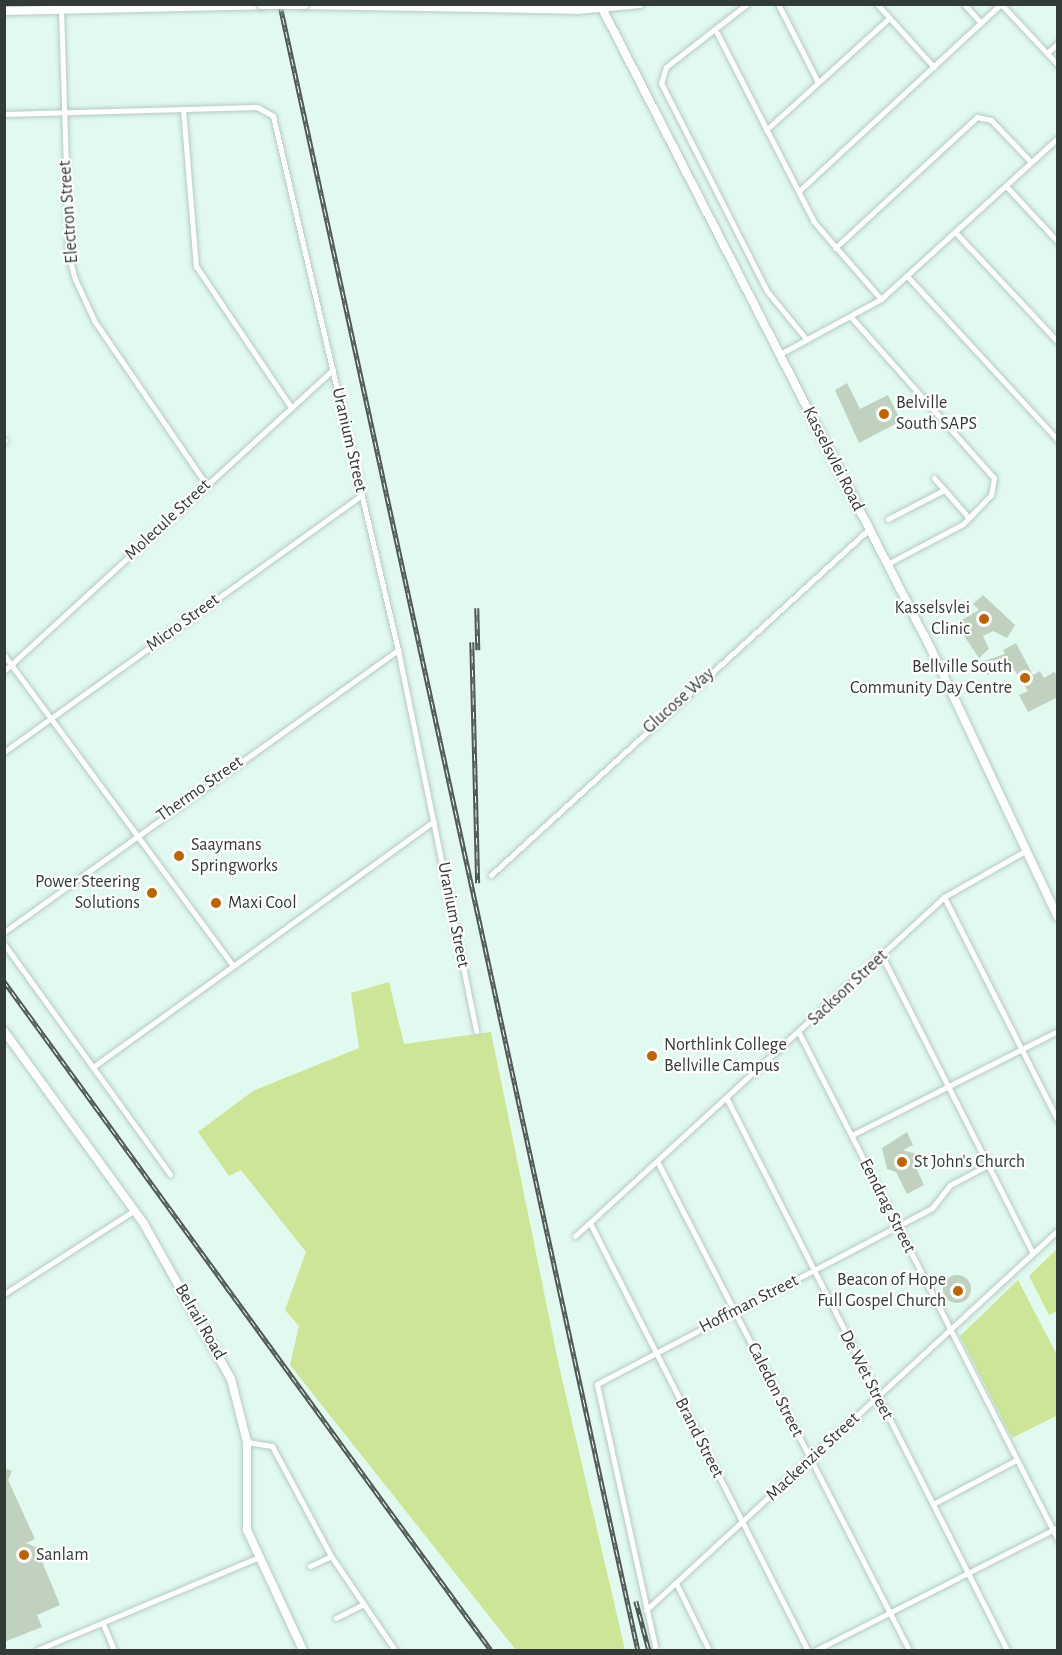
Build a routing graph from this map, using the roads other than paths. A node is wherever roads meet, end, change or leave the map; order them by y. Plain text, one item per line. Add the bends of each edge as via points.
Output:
1 (640, 4) edge
2 (747, 4) edge
3 (778, 4) edge
4 (877, 4) edge
5 (964, 4) edge
6 (1001, 4) edge
7 (262, 5) edge
8 (304, 5) edge
9 (601, 6) edge
10 (60, 9) junction
11 (4, 11) edge
12 (889, 18) junction
13 (981, 23) junction
14 (717, 33) junction
15 (1058, 43) edge
16 (1047, 53) junction
17 (1058, 65) edge
18 (934, 67) junction
19 (818, 82) junction
20 (183, 109) junction
21 (64, 112) junction
22 (4, 114) edge
23 (766, 130) junction
24 (1056, 141) edge
25 (1031, 162) junction
26 (1005, 186) junction
27 (799, 191) junction
28 (956, 232) junction
29 (1058, 242) edge
30 (835, 249) junction
31 (907, 276) junction
32 (882, 299) junction
33 (850, 318) junction
34 (807, 340) junction
35 (1058, 342) edge
36 (780, 354) junction
37 (333, 370) junction
38 (290, 406) junction
39 (1058, 440) edge
40 (934, 478) dead end
41 (206, 484) junction
42 (944, 490) junction
43 (362, 495) junction
44 (969, 518) junction
45 (888, 519) dead end
46 (869, 529) junction
47 (887, 564) junction
48 (398, 650) junction
49 (4, 655) edge
50 (13, 667) junction
51 (4, 671) edge
52 (53, 716) junction
53 (4, 752) edge
54 (434, 820) junction
55 (138, 833) junction
56 (1025, 851) junction
57 (491, 875) dead end
58 (944, 897) junction
59 (1058, 917) edge
60 (4, 932) edge
61 (4, 944) edge
62 (882, 956) junction
63 (233, 966) junction
64 (4, 1030) edge
65 (476, 1031) dead end
66 (1058, 1031) edge
67 (799, 1033) junction
68 (1021, 1050) junction
69 (93, 1067) junction
70 (948, 1086) junction
71 (727, 1099) junction
72 (1058, 1120) edge
73 (852, 1135) junction
74 (658, 1163) junction
75 (988, 1165) junction
76 (170, 1174) dead end
77 (135, 1210) junction
78 (591, 1225) junction
79 (897, 1226) junction
80 (1058, 1230) edge
81 (575, 1236) dead end
82 (1033, 1253) junction
83 (813, 1270) junction
84 (4, 1294) edge
85 (735, 1312) junction
86 (950, 1330) junction
87 (654, 1351) junction
88 (877, 1397) junction
89 (248, 1442) junction
90 (811, 1460) junction
91 (1016, 1460) junction
92 (933, 1504) junction
93 (743, 1522) junction
94 (1055, 1528) edge
95 (1058, 1540) edge
96 (331, 1556) junction
97 (257, 1558) junction
98 (310, 1566) dead end
99 (968, 1574) junction
100 (676, 1583) junction
101 (364, 1604) junction
102 (646, 1610) junction
103 (890, 1613) junction
104 (336, 1618) dead end
105 (103, 1624) junction
106 (655, 1646) dead end
107 (37, 1650) edge
108 (114, 1650) edge
109 (303, 1650) edge
110 (395, 1650) edge
111 (710, 1650) edge
112 (808, 1650) edge
113 (816, 1650) edge
114 (909, 1650) edge
115 (1007, 1650) edge

1 - 9 street
2 - 14 street
3 - 19 street
4 - 12 street
5 - 13 street
6 - 13 street
6 - 16 street
7 - 8 street, bridge
7 - 10 street
8 - 9 street
9 - 36 street, Kasselsvlei Road
10 - 11 street
10 - 21 street, Electron Street
12 - 18 street
12 - 19 street
13 - 18 street
14 - 23 street
14 - 34 street via 666,66 661,83 767,291
15 - 16 street
16 - 17 street
18 - 27 street
19 - 23 street
20 - 21 street, Uranium Street
20 - 37 street, Uranium Street via 257,107 273,117
20 - 38 street via 196,266
21 - 22 street, Uranium Street
21 - 41 street, Electron Street via 69,257 75,279 95,322
23 - 27 street
24 - 25 street
25 - 26 street
25 - 30 street via 991,120 977,117
26 - 28 street
26 - 29 street
27 - 30 street
28 - 31 street
28 - 35 street
30 - 32 street
31 - 32 street
31 - 39 street
32 - 33 street
33 - 34 street
33 - 44 street via 992,473 991,495
34 - 36 street
36 - 46 street, Kasselsvlei Road
37 - 38 street, Molecule Street
37 - 43 street, Uranium Street
38 - 41 street, Molecule Street
40 - 42 street
41 - 50 street, Molecule Street
42 - 44 street
42 - 45 street
43 - 48 street, Uranium Street
43 - 52 street, Micro Street
44 - 47 street
46 - 47 street, Kasselsvlei Road
46 - 57 street, Glucose Way
47 - 56 street, Kasselsvlei Road
48 - 54 street, Uranium Street
48 - 55 street, Thermo Street
49 - 50 street
50 - 51 street, Molecule Street
50 - 52 street
52 - 53 street, Micro Street
52 - 55 street
54 - 63 street
54 - 65 street, Uranium Street
55 - 60 street, Thermo Street
55 - 63 street
56 - 58 street, Sackson Street
56 - 59 street, Kasselsvlei Road
58 - 62 street, Sackson Street
58 - 68 street
61 - 69 street
62 - 67 street, Sackson Street
62 - 70 street
63 - 69 street
64 - 77 street, Belrail Road
66 - 68 street
67 - 71 street, Sackson Street
67 - 73 street, Eendrag Street
68 - 70 street
68 - 72 street
69 - 76 street
70 - 73 street
70 - 75 street
71 - 74 street, Sackson Street
71 - 83 street, De Wet Street
73 - 79 street, Eendrag Street
74 - 78 street, Sackson Street
74 - 85 street, Caledon Street
75 - 79 street, Hoffman Street via 950,1185 932,1208
75 - 82 street
77 - 84 street
77 - 89 street, Belrail Road via 228,1372
78 - 81 street, Sackson Street
78 - 87 street, Brand Street
79 - 83 street, Hoffman Street
79 - 86 street, Eendrag Street
80 - 82 street, Mackenzie Street
82 - 86 street, Mackenzie Street
83 - 85 street, Hoffman Street
83 - 88 street, De Wet Street
85 - 87 street, Hoffman Street
85 - 90 street, Caledon Street
86 - 88 street, Mackenzie Street
86 - 91 street, Eendrag Street
87 - 93 street, Brand Street
87 - 102 street, Hoffman Street via 597,1384
88 - 90 street, Mackenzie Street
88 - 92 street, De Wet Street
89 - 96 street via 272,1446
89 - 97 street, Belrail Road via 246,1520
90 - 93 street, Mackenzie Street
90 - 103 street, Caledon Street
91 - 92 street
91 - 94 street, Eendrag Street
92 - 99 street, De Wet Street
93 - 100 street, Mackenzie Street
93 - 112 street, Brand Street
94 - 95 street, Eendrag Street
94 - 99 street
96 - 98 street
96 - 101 street
97 - 105 street
97 - 109 street, Belrail Road
99 - 103 street
99 - 115 street, De Wet Street
100 - 102 street, Mackenzie Street
100 - 111 street
101 - 104 street
101 - 110 street
102 - 106 street
103 - 113 street
103 - 114 street, Caledon Street
105 - 107 street
105 - 108 street

